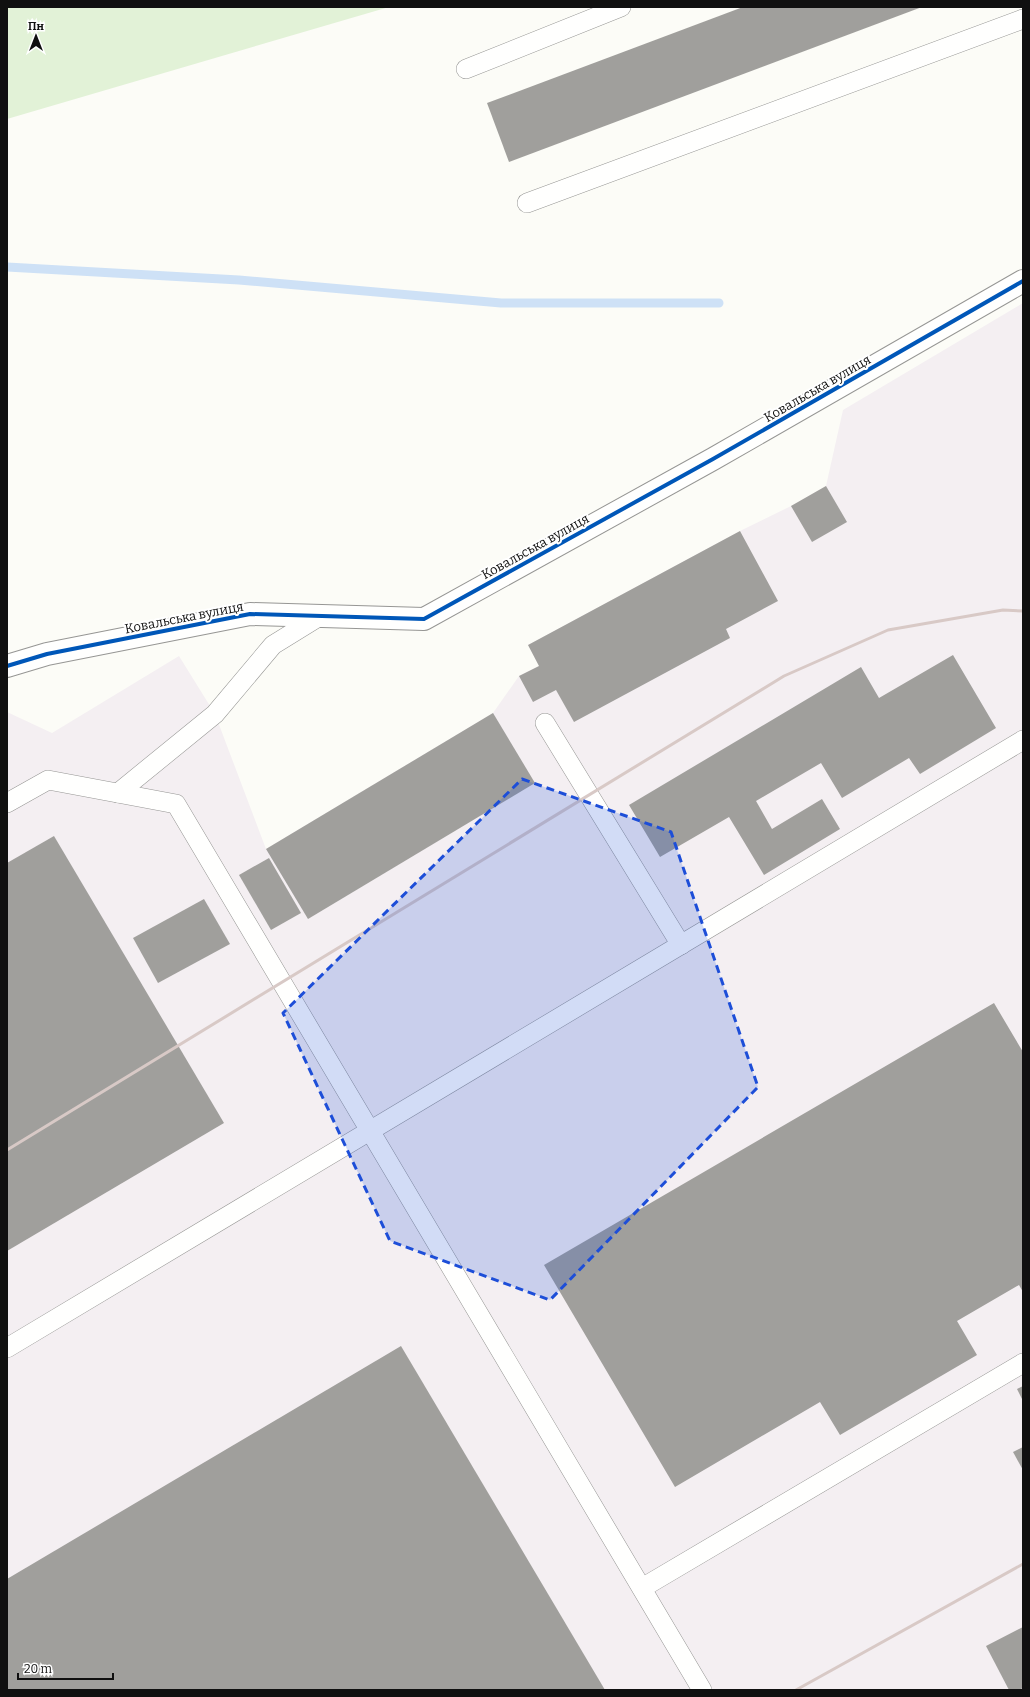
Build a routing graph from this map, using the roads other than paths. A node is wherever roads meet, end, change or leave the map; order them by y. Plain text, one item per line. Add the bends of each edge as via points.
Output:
1 (621, 7) edge
2 (1023, 19) edge
3 (466, 68) dead end
4 (527, 203) dead end
5 (1023, 281) edge
6 (320, 616) junction
7 (7, 666) edge
8 (546, 723) dead end
9 (1023, 740) edge
10 (118, 793) junction
11 (7, 803) edge
12 (681, 945) junction
13 (370, 1132) junction
14 (7, 1348) edge
15 (1023, 1363) edge
16 (642, 1588) junction
17 (702, 1690) edge

1 - 3 lane
2 - 4 lane
5 - 6 street, Ковальська вулиця via 713,459 424,619
6 - 7 street, Ковальська вулиця via 250,614 47,654
6 - 10 lane via 273,645 215,714
8 - 12 lane
9 - 12 lane
10 - 11 lane via 48,780
10 - 13 lane via 176,804
12 - 13 lane
13 - 14 lane
13 - 16 lane
15 - 16 lane
16 - 17 lane

